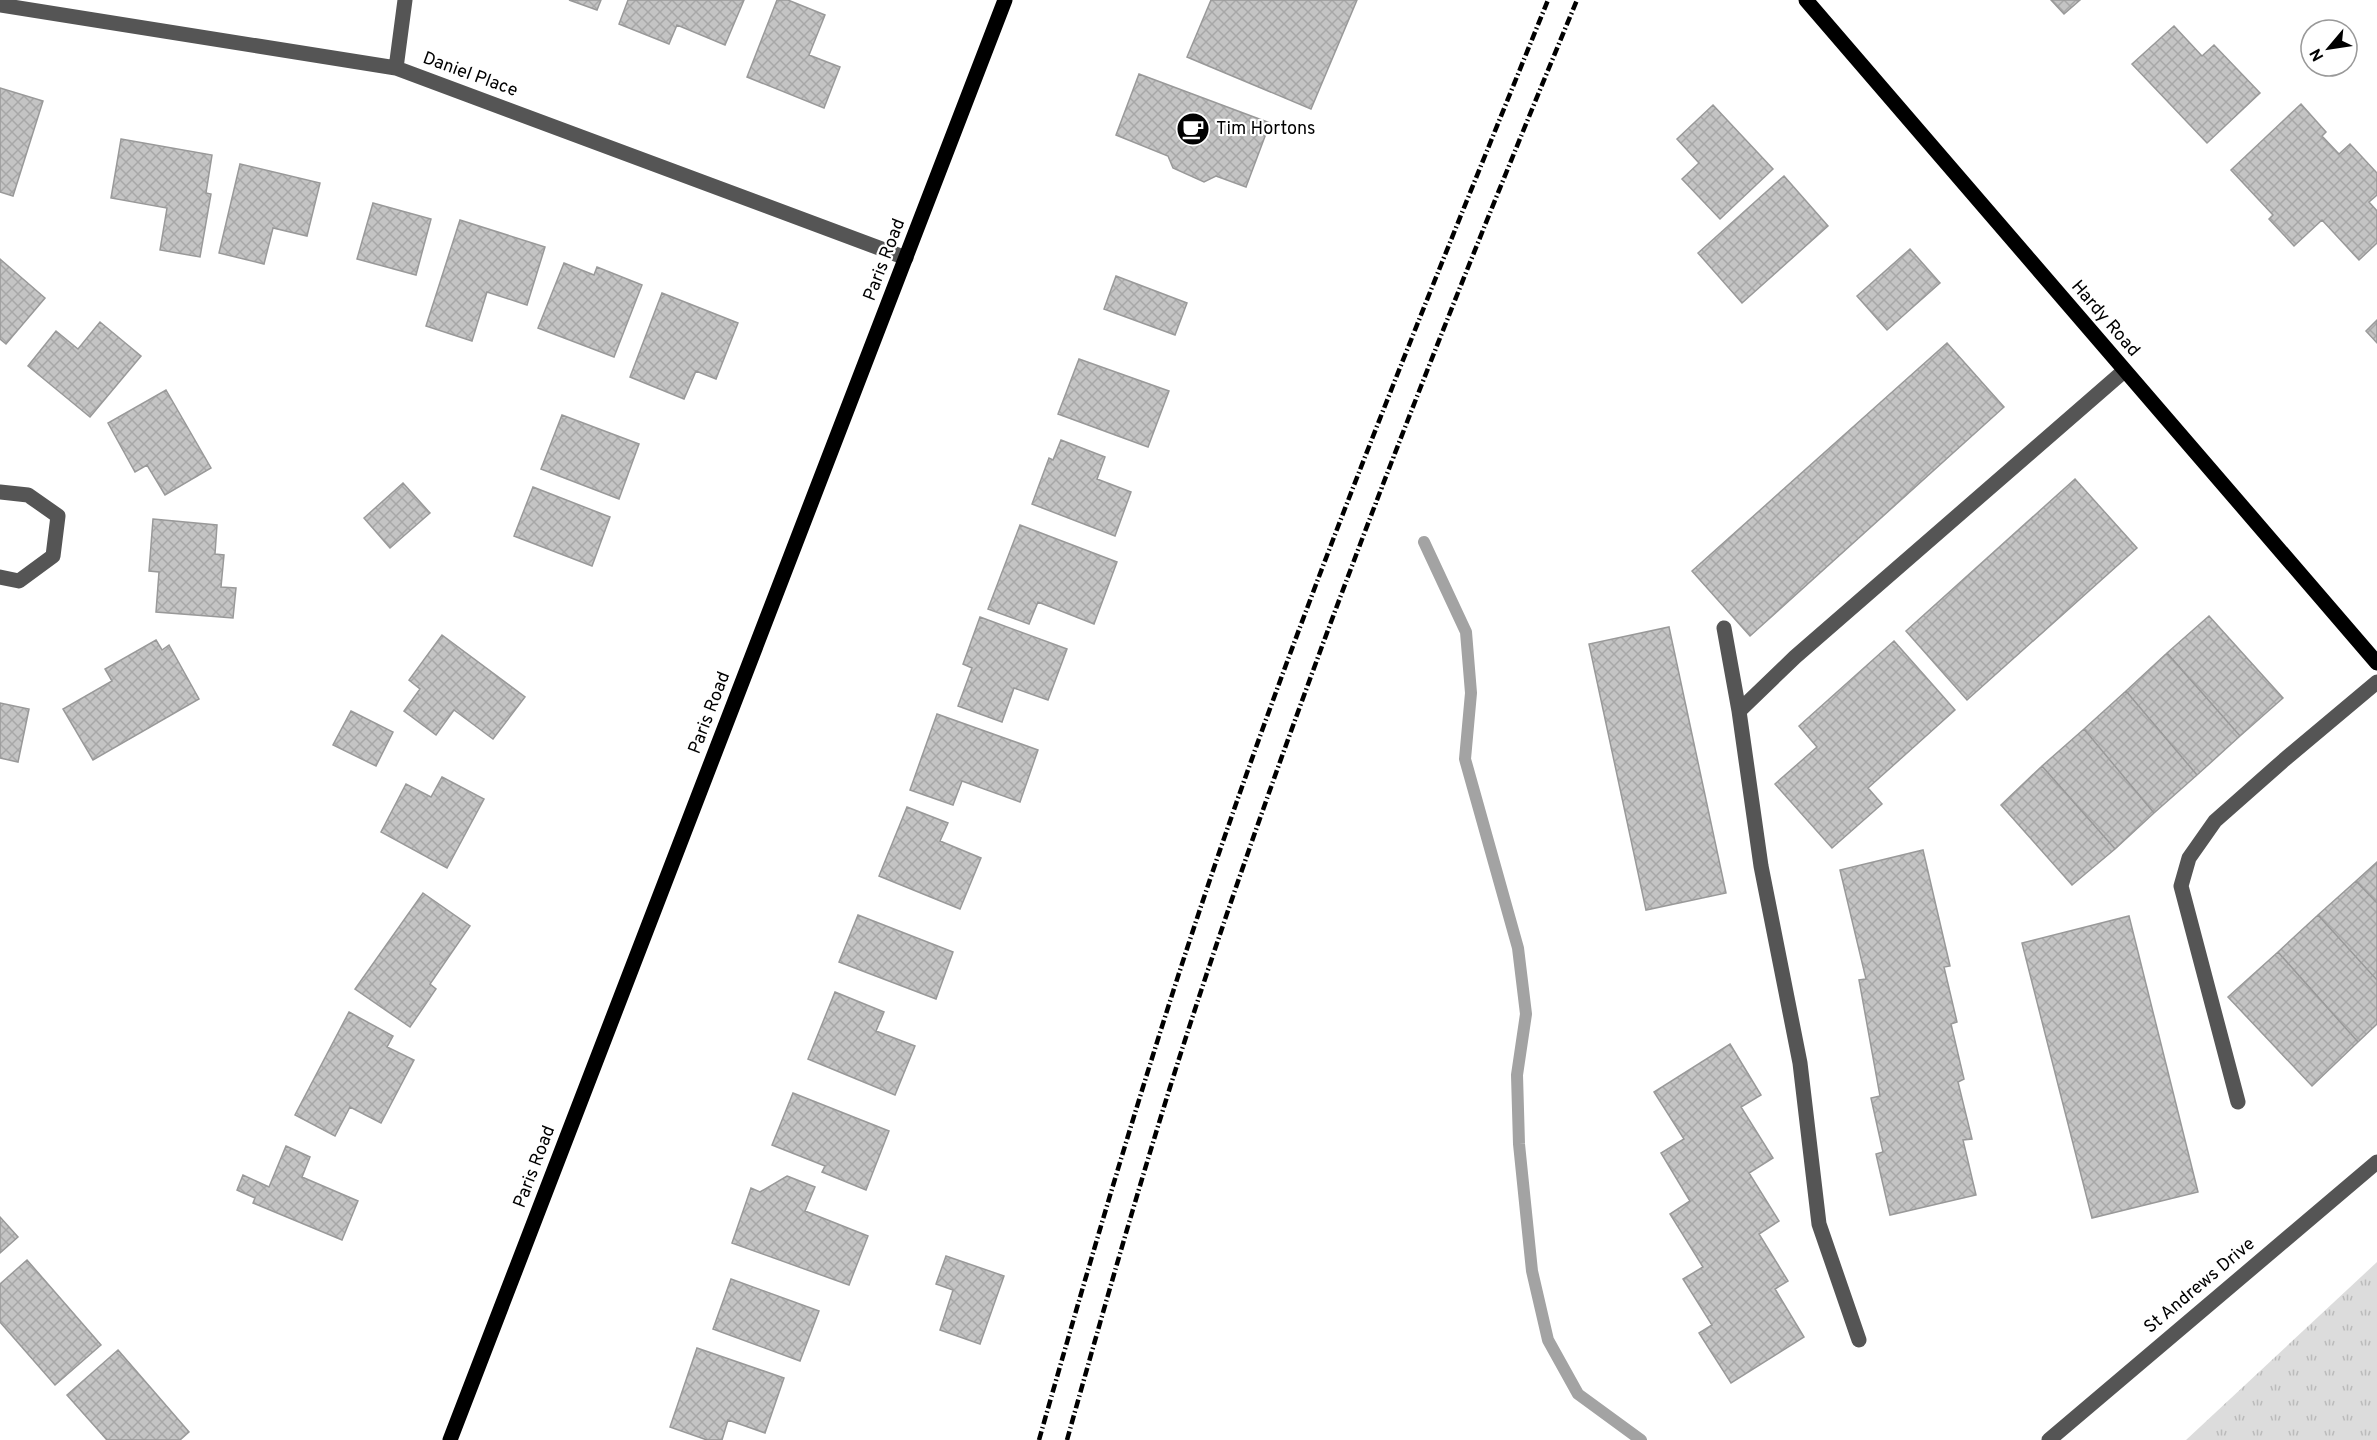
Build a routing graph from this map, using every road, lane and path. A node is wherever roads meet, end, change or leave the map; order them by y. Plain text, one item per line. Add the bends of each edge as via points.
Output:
1 (405, 0) edge
2 (1005, 0) edge
3 (1806, 0) edge
4 (0, 5) edge
5 (396, 68) junction
6 (906, 258) junction
7 (2124, 371) junction
8 (0, 492) edge
9 (0, 577) edge
10 (1724, 628) dead end
11 (2377, 663) edge
12 (2377, 682) edge
13 (1739, 711) junction
14 (2238, 1101) dead end
15 (2377, 1162) edge
16 (1859, 1340) dead end
17 (450, 1440) edge
18 (2049, 1440) edge

1 - 5 street
2 - 6 main road, Paris Road
3 - 7 main road, Hardy Road
4 - 5 street, Daniel Place
5 - 6 street, Daniel Place
6 - 17 main road, Paris Road
7 - 11 main road, Hardy Road
7 - 13 street via 1795,657
8 - 9 street via 28,495 58,516 53,556 19,581
10 - 13 street
12 - 14 street via 2216,821 2189,858 2181,886
13 - 16 street via 1761,866 1800,1063 1819,1224
15 - 18 street, St Andrews Drive

